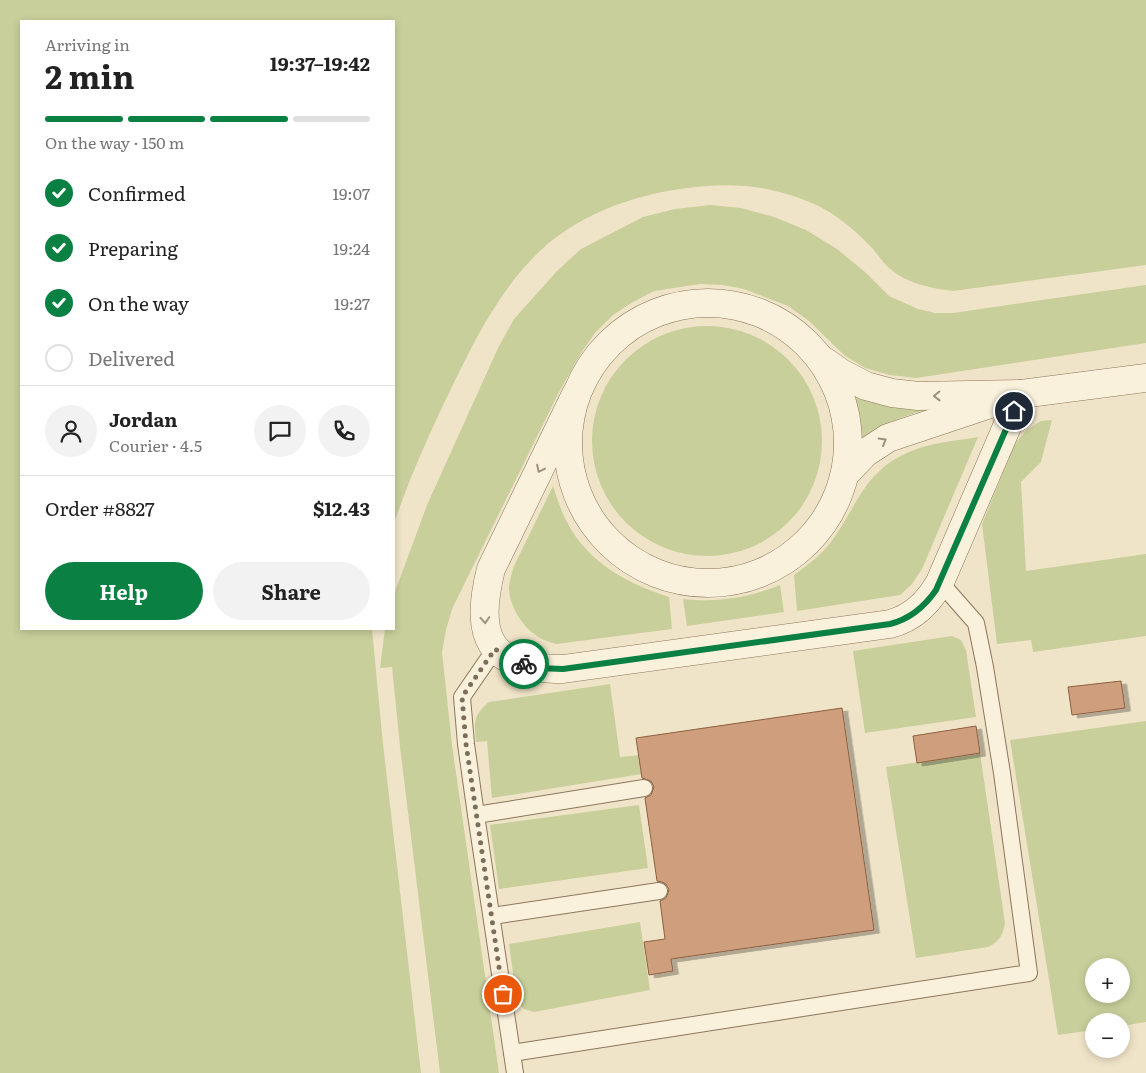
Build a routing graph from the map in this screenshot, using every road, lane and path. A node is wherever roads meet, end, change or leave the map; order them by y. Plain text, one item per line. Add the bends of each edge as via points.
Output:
1 (820, 358) junction
2 (1146, 378) edge
3 (576, 394) junction
4 (1021, 394) junction
5 (846, 473) junction
6 (940, 582) junction
7 (495, 649) junction
8 (644, 788) dead end
9 (476, 815) junction
10 (659, 891) dead end
11 (492, 916) junction
12 (512, 1053) junction
13 (515, 1073) edge

1 - 3 street via 804,340 763,314 716,303 693,304 650,315 631,326 598,356
4 -> 1 street via 918,396 892,393 853,380
1 - 5 street via 833,378 848,424
2 - 4 street
3 - 5 street via 568,437 572,474 581,502 596,527 622,554 661,575 705,583 752,576 775,566 795,553 828,518
3 -> 7 street via 491,569 485,618 488,638
5 -> 4 street via 865,453 888,438
4 - 6 street
6 - 7 street via 931,597 913,614 890,624 563,669 529,666 511,660
6 - 12 lane via 976,623 1002,773 1029,973
7 - 9 lane via 462,697
8 - 9 lane
9 - 11 lane
10 - 11 lane
11 - 12 lane
12 - 13 lane

